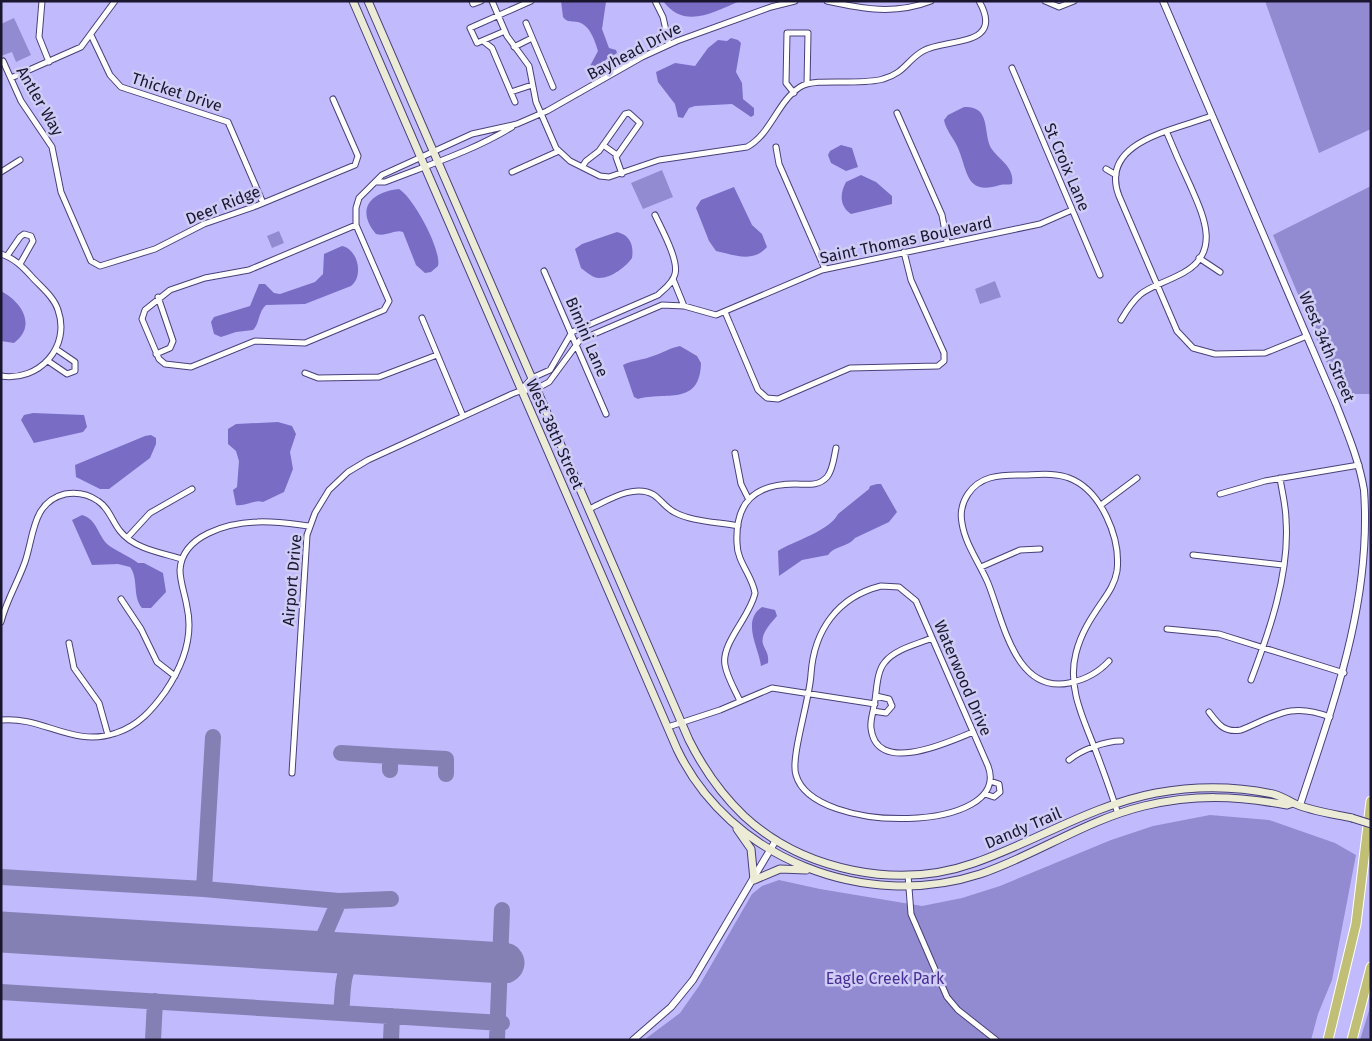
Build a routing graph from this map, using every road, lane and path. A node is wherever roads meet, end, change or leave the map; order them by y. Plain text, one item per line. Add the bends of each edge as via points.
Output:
1 (42, 1) edge
2 (115, 1) edge
3 (353, 1) edge
4 (368, 1) edge
5 (472, 1) edge
6 (480, 1) edge
7 (492, 1) edge
8 (531, 1) edge
9 (655, 1) edge
10 (796, 1) edge
11 (827, 1) edge
12 (931, 1) edge
13 (979, 1) edge
14 (1045, 1) edge
15 (1074, 1) edge
16 (1163, 1) edge
17 (498, 16) junction
18 (526, 23) dead end
19 (505, 31) junction
20 (91, 35) junction
21 (532, 38) junction
22 (483, 41) junction
23 (669, 44) junction
24 (514, 48) junction
25 (3, 61) dead end
26 (49, 62) junction
27 (1012, 68) dead end
28 (11, 78) junction
29 (807, 84) junction
30 (532, 85) junction
31 (553, 87) dead end
32 (511, 92) junction
33 (794, 93) junction
34 (333, 99) dead end
35 (515, 102) dead end
36 (897, 113) dead end
37 (540, 114) junction
38 (1212, 116) junction
39 (517, 124) junction
40 (1167, 133) junction
41 (603, 144) junction
42 (776, 147) dead end
43 (434, 151) junction
44 (559, 151) junction
45 (617, 155) junction
46 (420, 157) junction
47 (20, 160) dead end
48 (438, 162) junction
49 (424, 167) junction
50 (582, 167) junction
51 (1106, 169) dead end
52 (1, 172) edge
53 (512, 172) dead end
54 (622, 174) junction
55 (1116, 175) junction
56 (375, 182) junction
57 (263, 203) junction
58 (1072, 210) junction
59 (655, 215) dead end
60 (356, 225) junction
61 (947, 242) junction
62 (904, 252) junction
63 (4, 255) edge
64 (1199, 258) junction
65 (20, 264) junction
66 (96, 265) joint
67 (825, 269) junction
68 (544, 271) dead end
69 (1220, 272) dead end
70 (1100, 275) dead end
71 (673, 279) junction
72 (1157, 284) junction
73 (658, 295) junction
74 (158, 298) junction
75 (662, 305) junction
76 (684, 306) junction
77 (725, 312) junction
78 (422, 318) dead end
79 (1120, 320) dead end
80 (572, 332) junction
81 (1307, 336) junction
82 (576, 343) junction
83 (56, 349) junction
84 (156, 354) junction
85 (437, 355) junction
86 (48, 361) junction
87 (305, 373) dead end
88 (1, 376) edge
89 (532, 378) junction
90 (536, 390) junction
91 (520, 391) junction
92 (606, 414) dead end
93 (463, 416) junction
94 (836, 448) dead end
95 (735, 453) dead end
96 (1359, 465) junction
97 (1137, 478) dead end
98 (1280, 478) junction
99 (192, 488) dead end
100 (1220, 494) dead end
101 (748, 498) junction
102 (1101, 505) junction
103 (589, 509) junction
104 (310, 526) junction
105 (738, 526) junction
106 (127, 538) junction
107 (1040, 549) dead end
108 (1194, 555) dead end
109 (182, 560) junction
110 (1283, 565) junction
111 (981, 567) junction
112 (121, 599) dead end
113 (1, 622) edge
114 (1167, 629) dead end
115 (932, 638) junction
116 (69, 643) dead end
117 (1263, 647) junction
118 (1109, 661) dead end
119 (1345, 673) junction
120 (175, 676) junction
121 (1251, 680) dead end
122 (1074, 682) junction
123 (810, 693) junction
124 (876, 696) junction
125 (740, 701) junction
126 (875, 704) junction
127 (873, 711) junction
128 (1209, 712) dead end
129 (1330, 717) junction
130 (1, 720) edge
131 (680, 722) junction
132 (668, 727) junction
133 (973, 732) junction
134 (108, 735) junction
135 (1121, 741) dead end
136 (1094, 748) junction
137 (1069, 760) dead end
138 (292, 773) dead end
139 (990, 784) junction
140 (985, 794) junction
141 (1371, 801) edge
142 (1115, 804) junction
143 (1296, 804) junction
144 (724, 813) junction
145 (1118, 814) junction
146 (1371, 824) edge
147 (776, 840) junction
148 (771, 850) junction
149 (812, 870) junction
150 (908, 875) junction
151 (754, 880) junction
152 (909, 886) junction
153 (1371, 967) edge
154 (633, 1040) edge
155 (996, 1040) edge
156 (1328, 1040) edge
157 (1352, 1040) edge

1 - 26 street via 40,37
2 - 20 street
3 - 46 main road, West 38th Street
4 - 43 main road, West 38th Street
5 - 6 street via 473,4
7 - 17 street
8 - 17 street
9 - 23 street via 663,17
10 - 23 street, Bayhead Drive
11 - 12 street via 878,10 903,9
13 - 29 street via 986,21 975,37 923,50 901,72 883,79 856,84
14 - 15 street via 1059,7
16 - 38 street, West 34th Street
17 - 19 street
17 - 22 street via 470,28 477,44
18 - 21 street
19 - 22 street
19 - 24 street
20 - 26 street via 78,49
20 - 57 street, Thicket Drive via 110,75 121,87 228,122
21 - 24 street
21 - 31 street
22 - 32 street via 492,48
23 - 37 street, Bayhead Drive
24 - 30 street via 529,66
25 - 28 street, Antler Way
26 - 28 street
27 - 58 street, St Croix Lane
28 - 66 street, Antler Way via 21,101 52,147 61,192 91,261
29 - 33 street
29 - 33 street via 808,33 787,33 786,83
30 - 32 street
30 - 37 street
32 - 35 street
33 - 54 street via 758,139 747,147 659,160
34 - 57 street, Deer Ridge via 357,153 357,161 353,166
36 - 61 street via 942,215
37 - 39 street, Bayhead Drive
37 - 44 street
38 - 40 street
38 - 81 street, West 34th Street
39 - 43 street, Bayhead Drive via 472,134
39 - 48 street, Bayhead Drive
40 - 55 street via 1130,149 1121,160
40 - 64 street via 1204,219 1206,239
41 - 45 street
41 - 45 street via 626,113 639,120 639,125
41 - 50 street
42 - 67 street via 779,164
43 - 46 street, Bayhead Drive
43 - 48 main road, West 38th Street
44 - 50 street via 570,162
44 - 53 street
45 - 54 street
46 - 49 main road, West 38th Street
46 - 56 street, Bayhead Drive via 382,175
47 - 52 street
48 - 49 street, Bayhead Drive
48 - 89 main road, West 38th Street
49 - 56 street, Bayhead Drive via 385,182
49 - 91 main road, West 38th Street
50 - 54 street via 605,176
51 - 55 street
55 - 72 street via 1119,196
56 - 60 street, Bayhead Drive via 360,198 355,214
57 - 66 street, Deer Ridge via 204,224 155,249 103,266
58 - 61 street, Saint Thomas Boulevard via 1040,224
58 - 70 street, St Croix Lane
59 - 71 street via 674,260
60 - 74 street via 249,270 205,278 170,290
60 - 84 street via 388,301 384,310 305,343 255,341 191,367 164,363
61 - 62 street, Saint Thomas Boulevard
62 - 67 street, Saint Thomas Boulevard
62 - 77 street via 912,280 944,353 943,362 935,367 850,368 779,399 766,397 757,387
63 - 65 street
63 - 65 street via 24,234 31,236 32,246
64 - 69 street
64 - 72 street via 1185,272
65 - 83 street via 48,293 57,308 61,330
67 - 77 street, Saint Thomas Boulevard
68 - 80 street, Bimini Lane
71 - 73 street
71 - 76 street
72 - 79 street via 1136,296
72 - 81 street via 1179,333 1188,344 1204,353 1263,353
73 - 75 street
73 - 80 street
74 - 84 street via 144,311 142,319
74 - 84 street via 173,342 170,348
75 - 76 street, Saint Thomas Boulevard
75 - 82 street, Saint Thomas Boulevard
76 - 77 street, Saint Thomas Boulevard via 716,316
78 - 85 street
80 - 82 street, Bimini Lane
80 - 89 street via 550,370
81 - 96 street, West 34th Street
82 - 90 street via 559,371
82 - 92 street, Bimini Lane
83 - 86 street
83 - 86 street via 75,362 75,371 67,374
85 - 87 street via 379,377 318,378
85 - 93 street
86 - 88 street via 25,375
89 - 90 main road, West 38th Street
89 - 91 street
90 - 91 street
90 - 103 main road, West 38th Street
91 - 93 street, Airport Drive
91 - 132 main road, West 38th Street
93 - 104 street, Airport Drive via 352,470 324,498
94 - 101 street via 830,472 821,482 769,488
95 - 101 street via 741,484
96 - 98 street
96 - 119 street, West 34th Street via 1368,512 1369,563 1361,619
97 - 102 street
98 - 100 street
98 - 110 street via 1286,520
99 - 106 street via 150,513
101 - 105 street
102 - 111 street via 1085,487 1064,476 994,476 983,480 964,500 961,511 963,530
102 - 122 street via 1108,518 1117,572 1113,586 1082,634 1075,656
103 - 105 street via 640,490 656,496 680,515
103 - 131 main road, West 38th Street
104 - 109 street via 258,522 233,526 199,538
104 - 138 street, Airport Drive via 304,552
105 - 125 street via 738,551 755,593 724,654 725,667
106 - 109 street
106 - 113 street via 105,507 91,497 69,494 51,500 36,520 26,560
107 - 111 street via 1020,550
108 - 110 street
109 - 120 street via 180,579 189,630 184,656
110 - 117 street via 1276,609
111 - 122 street via 1022,664 1031,674 1046,682
112 - 120 street via 157,662
114 - 117 street via 1219,634
115 - 123 street, Waterwood Drive via 916,601 899,587 873,588 849,600 830,617 821,631 814,649
115 - 124 street via 885,662 880,671
115 - 133 street, Waterwood Drive
116 - 134 street via 74,668 99,703
117 - 119 street
117 - 121 street
118 - 122 street via 1096,673
119 - 129 street, West 34th Street
120 - 134 street via 144,717 128,728
122 - 136 street via 1078,706
123 - 125 street via 772,688
123 - 126 street
123 - 140 street via 794,770 801,786 812,796 845,810 878,818 911,819 944,814 973,804
124 - 126 street
124 - 127 street via 889,699 892,708 887,712
125 - 131 street
126 - 127 street
127 - 133 street via 873,737 879,746 891,752 928,750
128 - 129 street via 1218,725 1232,731 1294,709
129 - 143 street, West 34th Street
130 - 134 street via 28,721 80,737
131 - 132 street
131 - 147 main road, West 38th Street via 699,759 720,789 744,815
132 - 144 main road, West 38th Street via 686,765
133 - 139 street, Waterwood Drive via 990,770
135 - 136 street
136 - 137 street
136 - 142 street
139 - 140 street
139 - 140 street, Waterwood Drive via 999,784 1000,792 994,797
141 - 156 highway via 1356,924
142 - 143 main road, Dandy Trail via 1155,794 1210,788 1273,794
142 - 145 street
142 - 150 main road, Dandy Trail via 972,864
143 - 145 main road, Dandy Trail via 1236,797 1197,798 1144,806
143 - 146 main road, Dandy Trail, bridge
144 - 148 main road, West 38th Street
144 - 151 main road via 751,849
145 - 152 main road, Dandy Trail via 980,874 945,883
147 - 148 street
147 - 150 main road, Dandy Trail via 842,868
148 - 149 main road, Dandy Trail
148 - 151 street
149 - 151 main road via 780,869
149 - 152 main road, Dandy Trail via 856,883
150 - 152 street
151 - 154 street via 684,991 664,1014
152 - 155 street via 911,914 947,996 958,1010
153 - 157 highway

